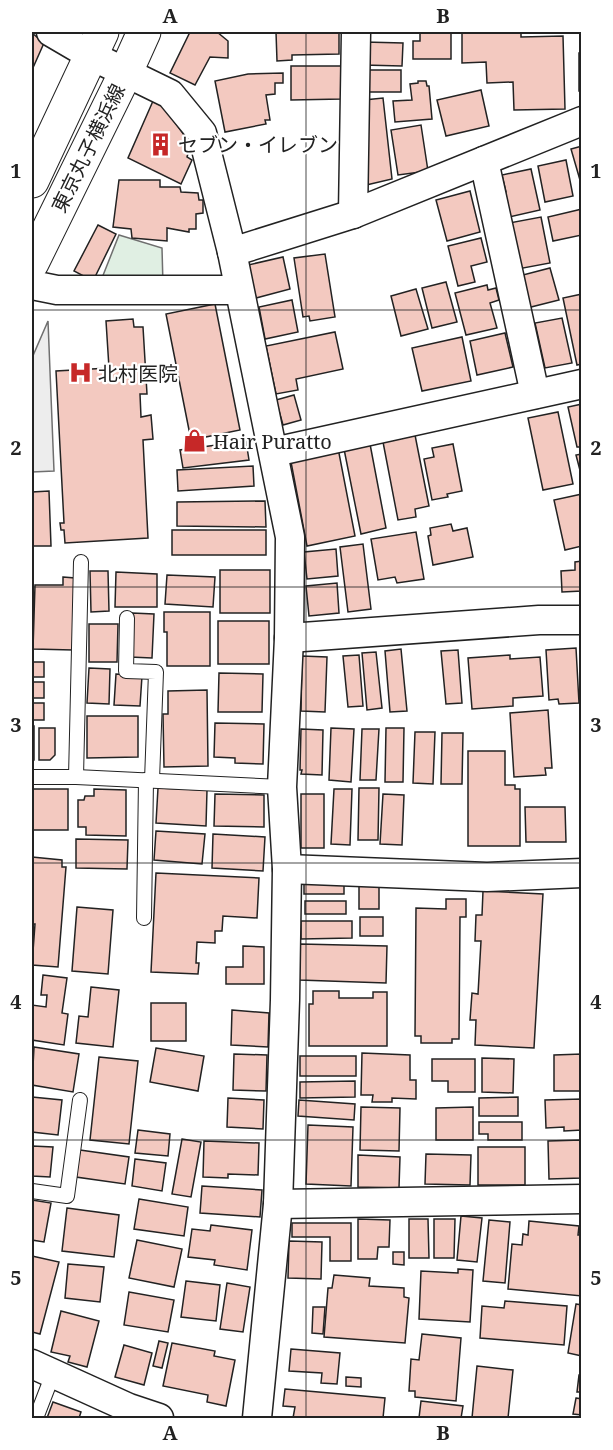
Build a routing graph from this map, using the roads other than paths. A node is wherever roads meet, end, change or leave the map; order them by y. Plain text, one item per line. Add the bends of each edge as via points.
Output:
1 (51, 32) edge
2 (144, 32) edge
3 (356, 32) edge
4 (97, 44) edge
5 (126, 72) junction
6 (582, 121) edge
7 (484, 161) junction
8 (32, 181) edge
9 (353, 214) junction
10 (232, 252) junction
11 (32, 263) edge
12 (32, 285) edge
13 (239, 290) junction
14 (582, 384) edge
15 (535, 394) junction
16 (273, 452) junction
17 (81, 562) dead end
18 (127, 618) dead end
19 (582, 620) edge
20 (289, 638) junction
21 (32, 777) edge
22 (76, 777) junction
23 (149, 780) junction
24 (282, 787) junction
25 (287, 869) junction
26 (582, 873) edge
27 (144, 918) dead end
28 (80, 1100) dead end
29 (32, 1191) edge
30 (582, 1199) edge
31 (278, 1204) junction
32 (42, 1369) edge
33 (36, 1419) edge
34 (159, 1419) edge
35 (257, 1419) edge

1 - 4 street
2 - 5 main road, 東京丸子横浜線
3 - 9 street
4 - 5 street
4 - 8 main road, 東京丸子横浜線
5 - 10 street via 170,94 202,133
5 - 11 main road, 東京丸子横浜線
6 - 7 street
7 - 9 street
7 - 15 street
9 - 10 street
10 - 13 street
12 - 13 street via 57,290
13 - 16 street
14 - 15 street
15 - 16 street
16 - 20 street via 290,537
17 - 22 lane
18 - 23 lane via 126,671 156,672
19 - 20 street
20 - 24 street
21 - 22 lane
22 - 23 lane
23 - 24 lane
23 - 27 lane
24 - 25 street
25 - 26 street via 487,877
25 - 31 street
28 - 29 lane via 67,1196
30 - 31 street
31 - 35 street
32 - 33 lane
32 - 34 street

